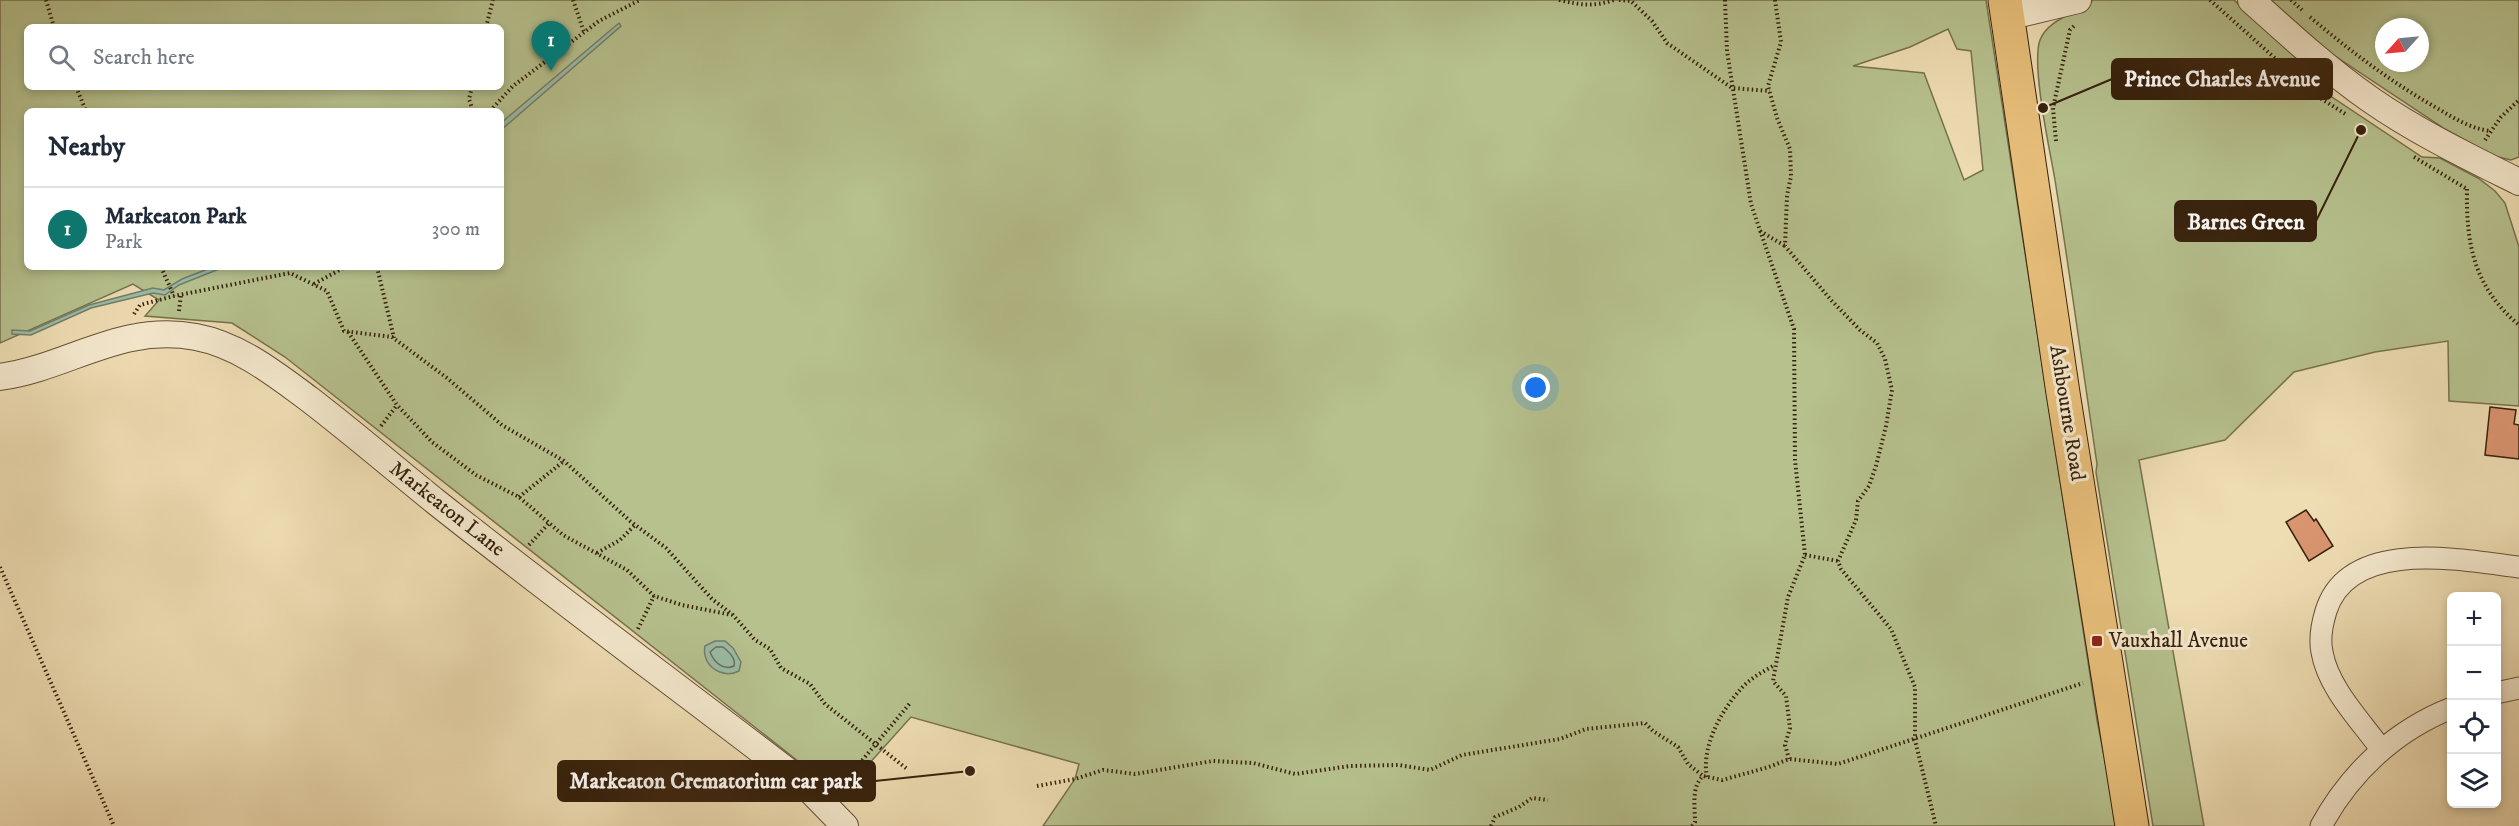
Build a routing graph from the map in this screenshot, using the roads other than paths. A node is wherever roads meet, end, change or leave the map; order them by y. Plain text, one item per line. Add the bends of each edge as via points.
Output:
1 (2251, 0) edge
2 (2006, 8) edge
3 (2079, 9) edge
4 (2519, 182) edge
5 (0, 377) edge
6 (2519, 567) edge
7 (2519, 688) edge
8 (2501, 692) edge
9 (2447, 710) edge
10 (2381, 749) junction
11 (844, 826) edge
12 (2132, 826) edge
13 (2321, 826) edge

1 - 4 street via 2299,44 2372,101
2 - 3 street
2 - 12 highway, Ashbourne Road
5 - 11 street, Markeaton Lane via 121,339 171,334 211,341 265,367 803,783
6 - 10 street via 2414,558 2372,566 2353,574 2337,588 2323,622 2322,652 2336,686
7 - 8 street
9 - 10 street
10 - 13 street via 2346,788

